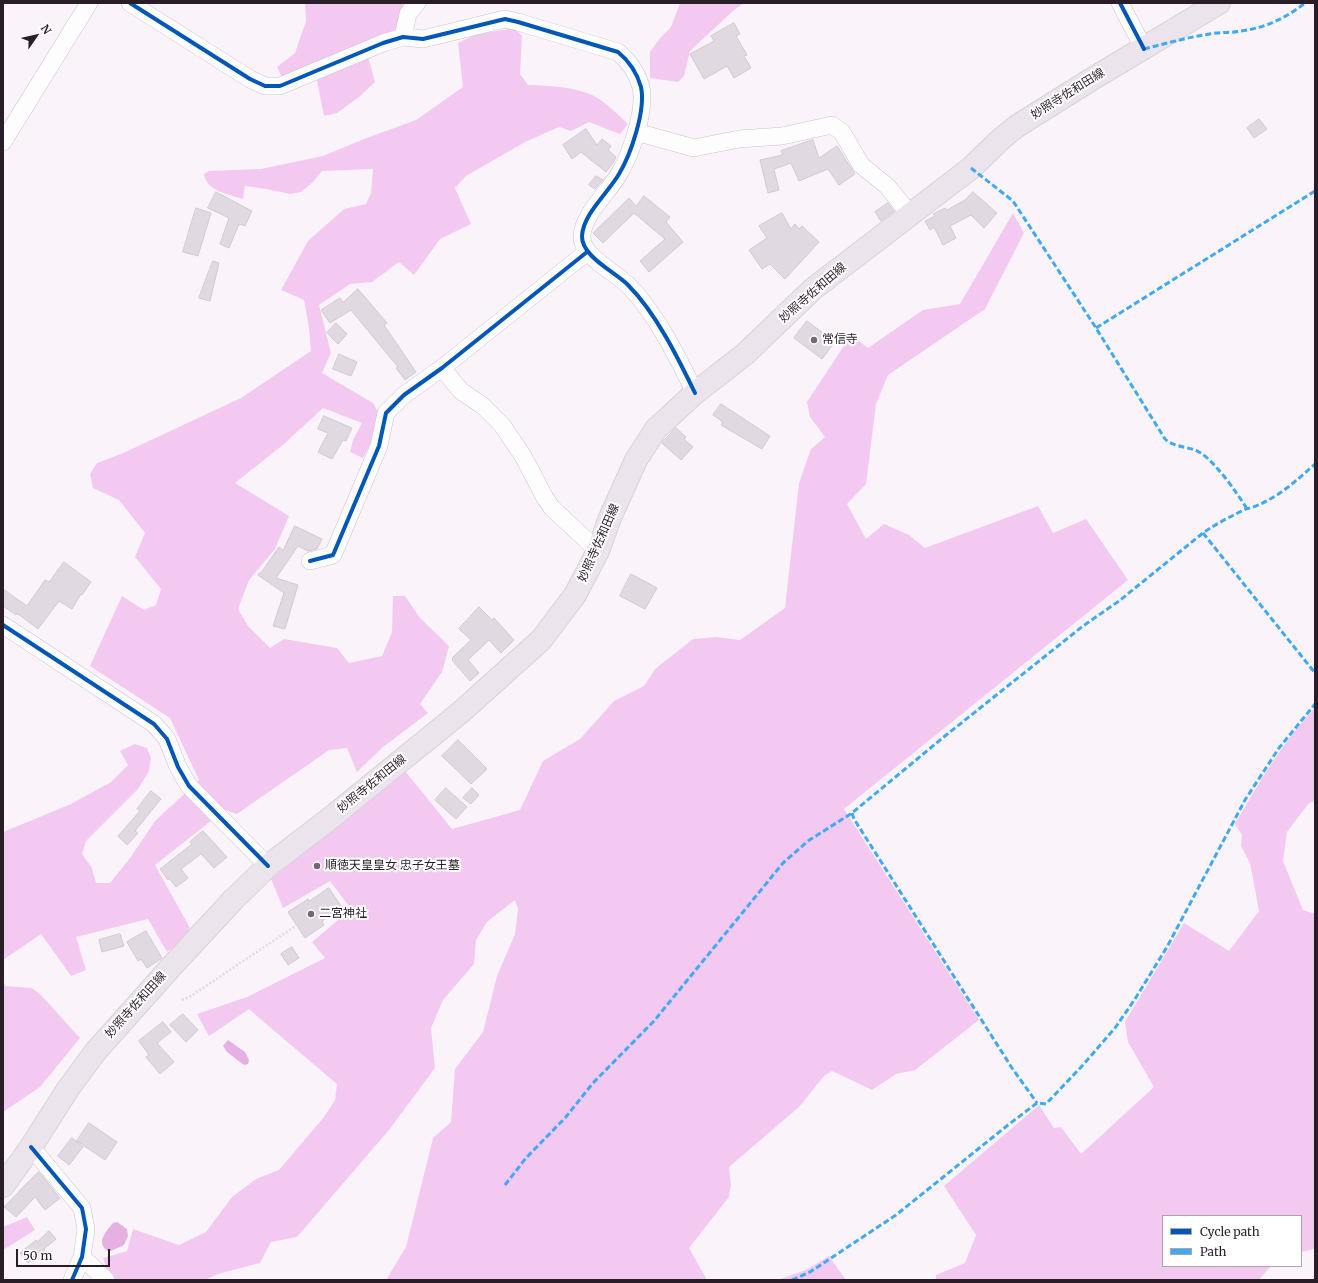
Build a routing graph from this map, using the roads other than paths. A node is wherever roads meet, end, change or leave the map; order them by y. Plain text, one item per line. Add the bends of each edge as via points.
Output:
1 (89, 3) edge
2 (130, 3) edge
3 (417, 3) edge
4 (1120, 3) edge
5 (1219, 3) edge
6 (404, 37) junction
7 (1144, 49) junction
8 (636, 132) junction
9 (3, 142) edge
10 (910, 214) junction
11 (587, 252) junction
12 (442, 368) junction
13 (695, 393) junction
14 (598, 551) junction
15 (310, 561) dead end
16 (3, 625) edge
17 (268, 866) junction
18 (31, 1147) junction
19 (3, 1186) edge
20 (82, 1256) junction
21 (72, 1280) edge
22 (106, 1280) edge

1 - 9 street
2 - 6 street via 264,86 280,86 383,43
3 - 6 street via 408,14
4 - 7 street
5 - 7 main road, 妙照寺佐和田線
6 - 8 street via 423,39 505,19 618,52 628,61 641,88 642,105
7 - 10 main road, 妙照寺佐和田線 via 1017,126 971,168
8 - 10 street via 694,148 739,139 782,136 832,125 842,132 861,165 887,186
8 - 11 street via 619,175 584,222 582,237
10 - 13 main road, 妙照寺佐和田線 via 813,289 745,354
11 - 12 street
11 - 13 street via 627,284 645,304 683,367
12 - 14 street via 461,391 484,406 502,425 552,508
12 - 15 street via 386,413 379,446 333,555
13 - 14 main road, 妙照寺佐和田線 via 656,429 636,460
14 - 17 main road, 妙照寺佐和田線 via 575,595 540,640 455,717
16 - 17 street via 154,724 167,739 189,786
17 - 18 main road, 妙照寺佐和田線 via 170,967 96,1051
18 - 19 main road, 妙照寺佐和田線
18 - 20 street via 82,1208 86,1229
20 - 21 street
20 - 22 street

